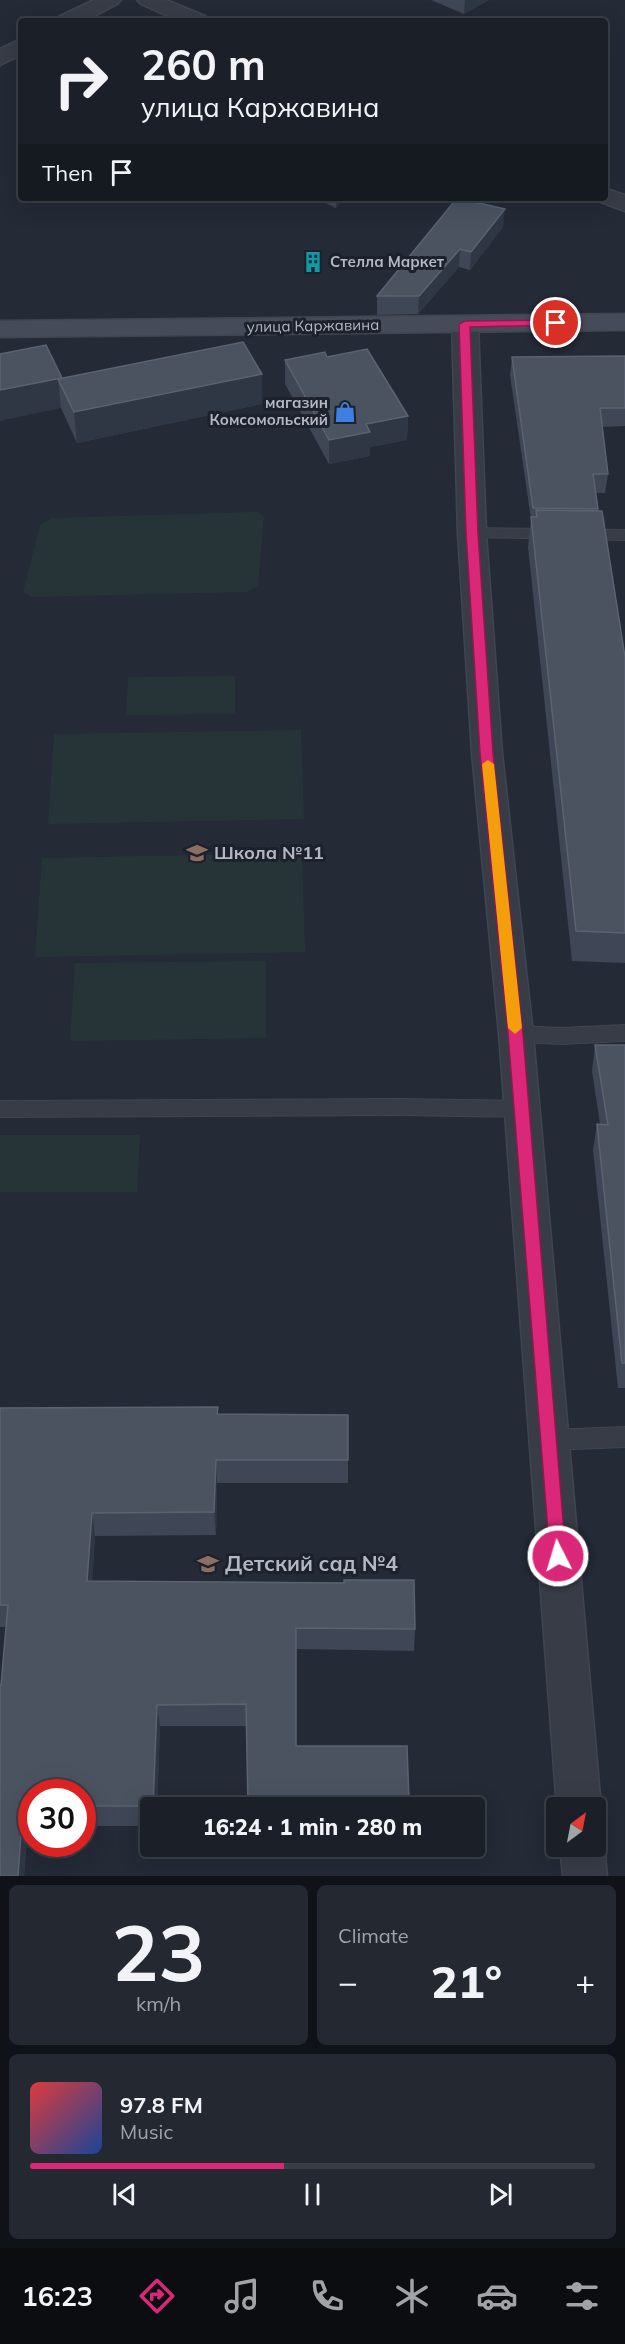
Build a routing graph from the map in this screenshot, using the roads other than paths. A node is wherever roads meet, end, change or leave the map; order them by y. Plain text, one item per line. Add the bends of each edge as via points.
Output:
1 (110, 0) edge
2 (148, 0) edge
3 (74, 18) edge
4 (190, 18) edge
5 (18, 48) edge
6 (0, 58) edge
7 (608, 197) edge
8 (625, 204) edge
9 (625, 322) edge
10 (465, 324) junction
11 (0, 329) edge
12 (472, 533) junction
13 (625, 535) edge
14 (625, 1033) edge
15 (516, 1034) junction
16 (0, 1109) edge
17 (521, 1109) junction
18 (625, 1437) edge
19 (548, 1440) junction
20 (578, 1797) edge
21 (583, 1857) edge
22 (585, 1876) edge

1 - 3 street
2 - 4 street
5 - 6 street
7 - 8 street
9 - 10 street, улица Каржавина
10 - 11 street, улица Каржавина
10 - 12 street
12 - 13 lane
12 - 15 street via 487,753
14 - 15 lane
15 - 17 street
16 - 17 lane
17 - 19 street
18 - 19 lane
19 - 20 street
21 - 22 street

